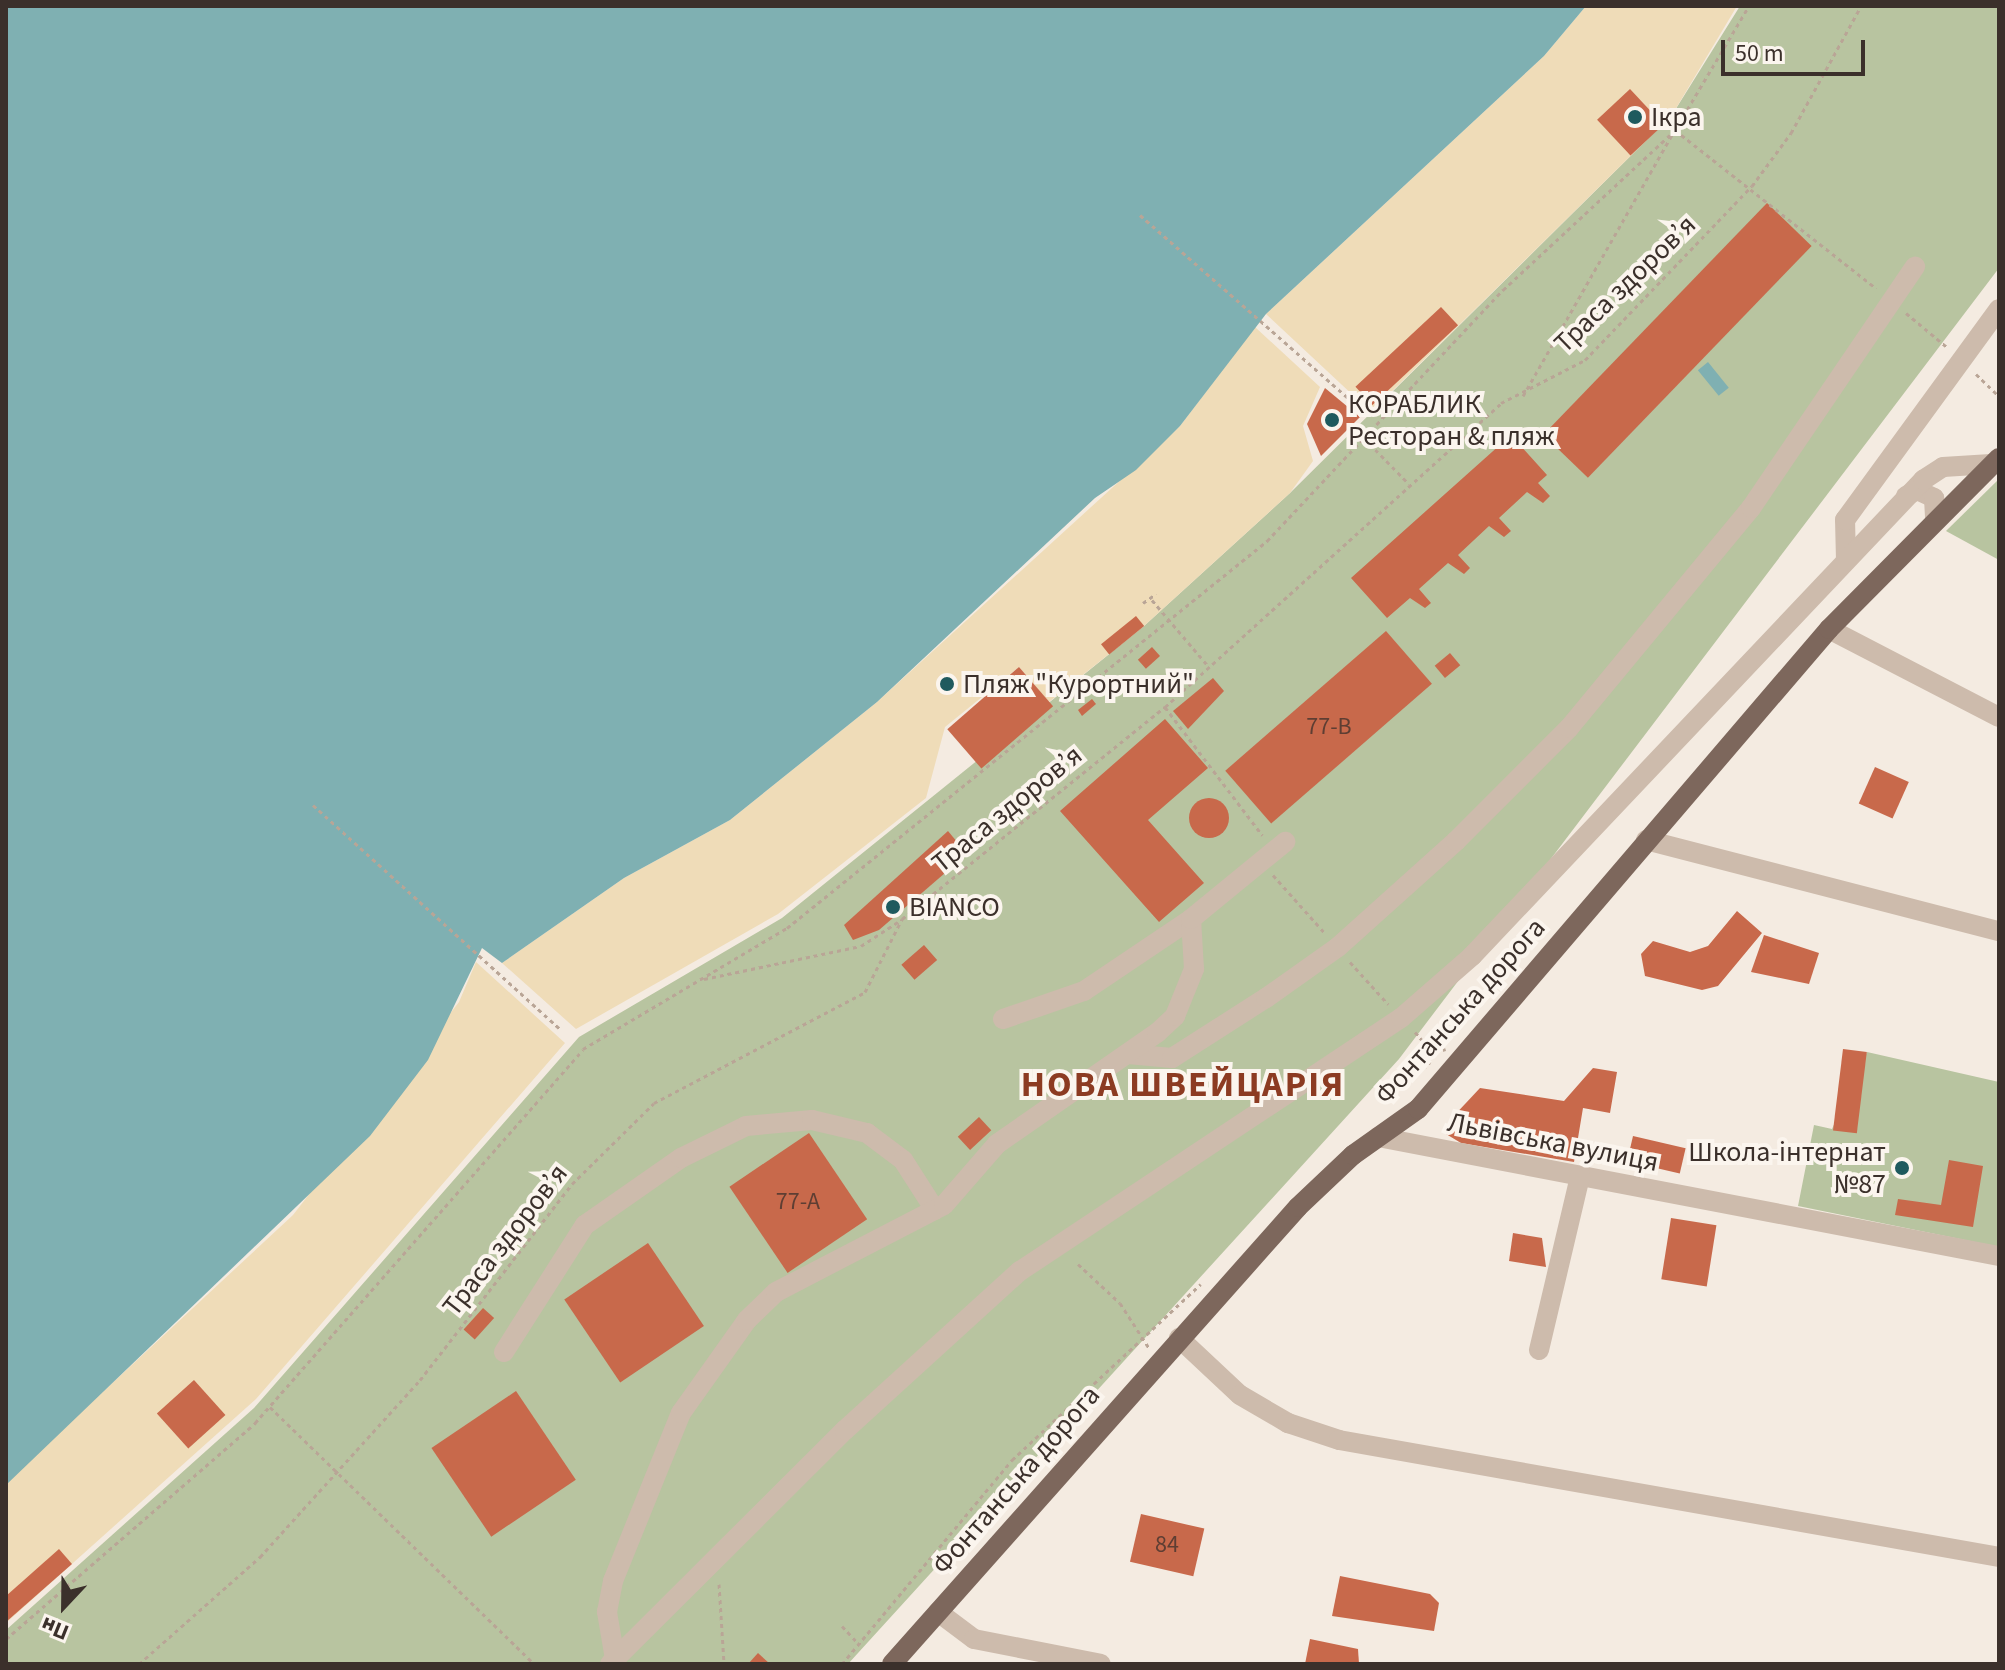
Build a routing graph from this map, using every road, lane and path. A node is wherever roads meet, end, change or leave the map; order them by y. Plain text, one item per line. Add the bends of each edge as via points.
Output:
1 (1749, 6) edge
2 (1861, 6) edge
3 (1675, 130) junction
4 (1752, 186) junction
5 (1140, 215) dead end
6 (1817, 239) dead end
7 (1915, 267) dead end
8 (1999, 309) edge
9 (1964, 362) junction
10 (1523, 396) junction
11 (1999, 396) edge
12 (1355, 404) dead end
13 (1364, 438) junction
14 (1995, 461) edge
15 (1409, 484) junction
16 (1906, 496) junction
17 (1935, 517) junction
18 (1846, 560) junction
19 (1156, 594) dead end
20 (1152, 600) junction
21 (1143, 603) dead end
22 (1169, 620) junction
23 (1829, 629) junction
24 (1209, 668) junction
25 (1165, 707) junction
26 (1999, 717) edge
27 (313, 805) dead end
28 (1646, 840) junction
29 (1285, 842) dead end
30 (1261, 862) junction
31 (1276, 878) dead end
32 (902, 919) junction
33 (1191, 919) junction
34 (1999, 931) edge
35 (701, 980) junction
36 (1003, 1019) dead end
37 (1411, 1028) dead end
38 (562, 1031) dead end
39 (1457, 1041) dead end
40 (1441, 1045) dead end
41 (1433, 1053) junction
42 (1128, 1054) junction
43 (1423, 1064) dead end
44 (1421, 1080) dead end
45 (1378, 1137) junction
46 (1580, 1176) junction
47 (935, 1210) junction
48 (1999, 1256) edge
49 (1078, 1264) dead end
50 (1210, 1275) dead end
51 (1143, 1338) junction
52 (1179, 1338) junction
53 (1539, 1350) dead end
54 (504, 1352) dead end
55 (1158, 1361) junction
56 (269, 1407) junction
57 (339, 1469) junction
58 (718, 1557) junction
59 (1999, 1557) edge
60 (938, 1612) junction
61 (842, 1626) dead end
62 (6, 1639) edge
63 (859, 1644) junction
64 (613, 1661) edge
65 (139, 1664) edge
66 (534, 1664) edge
67 (724, 1664) edge
68 (842, 1664) edge
69 (892, 1664) edge
70 (1101, 1664) edge

1 - 3 path
2 - 4 path, Траса здоров’я via 1791,133
3 - 4 path
3 - 10 path
3 - 13 path via 1503,290
4 - 6 path
4 - 10 path, Траса здоров’я via 1585,360
5 - 12 path
7 - 42 street via 1742,519 1569,728 1468,829 1338,947 1266,998 1172,1058
8 - 9 street
9 - 11 path
9 - 18 street via 1845,520
10 - 15 path, Траса здоров’я via 1501,403
13 - 15 path
13 - 22 path via 1267,541
14 - 16 street via 1943,467
14 - 17 main road, Фонтанська дорога
15 - 24 path, Траса здоров’я
16 - 17 street via 1917,490 1934,498
16 - 18 street
17 - 23 main road, Фонтанська дорога
18 - 58 street via 1472,956 1401,1018 1020,1271
19 - 20 path
20 - 21 path
20 - 22 path
22 - 24 path
22 - 35 path via 787,928
23 - 26 street
23 - 28 main road, Фонтанська дорога
24 - 25 path, Траса здоров’я
25 - 30 path via 1268,843
25 - 32 path, Траса здоров’я
27 - 38 path
28 - 34 street
28 - 45 main road, Фонтанська дорога via 1418,1109
29 - 30 street
30 - 31 path
30 - 33 street
32 - 35 path via 861,946
32 - 57 path, Траса здоров’я via 865,992 644,1113 572,1184 420,1380
33 - 36 street via 1084,991
33 - 42 street via 1197,941 1186,996 1166,1025
35 - 56 path via 583,1049
37 - 41 path
39 - 44 path
40 - 41 path
41 - 43 path
42 - 47 street via 997,1144
45 - 46 street, Львівська вулиця
45 - 52 main road, Фонтанська дорога via 1320,1185
46 - 48 street, Львівська вулиця
46 - 53 street
47 - 54 street via 903,1160 867,1133 812,1120 746,1126 681,1158 585,1225
47 - 64 street via 776,1292 747,1320 681,1413 613,1581 607,1612
49 - 51 path via 1120,1303
50 - 51 path
51 - 55 path
51 - 63 path via 1012,1460
52 - 55 main road, Фонтанська дорога
52 - 59 street via 1240,1395 1288,1423 1339,1440
55 - 60 main road, Фонтанська дорога
56 - 57 path
56 - 62 path
57 - 65 path, Траса здоров’я via 260,1557
57 - 66 path
58 - 64 street
58 - 67 path
60 - 69 main road, Фонтанська дорога
60 - 70 street via 974,1639
61 - 63 path
63 - 68 path

